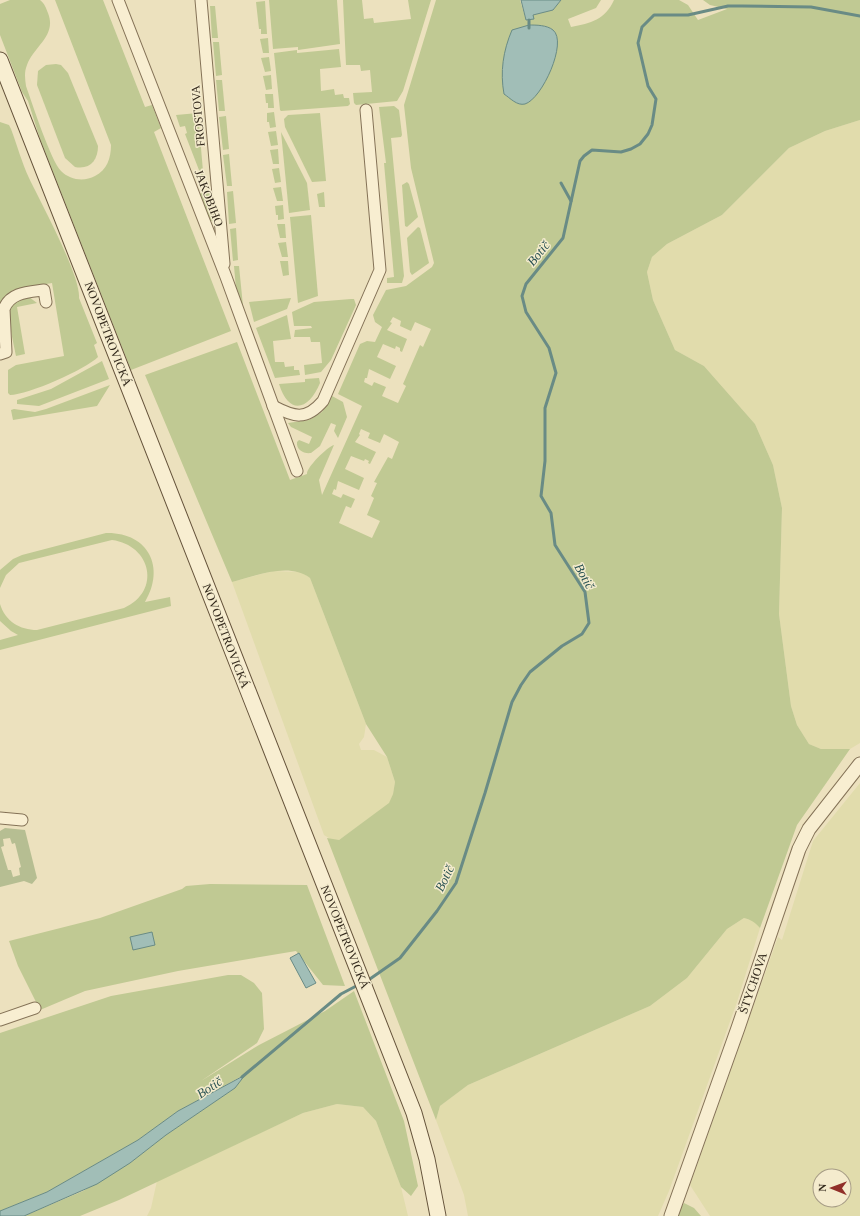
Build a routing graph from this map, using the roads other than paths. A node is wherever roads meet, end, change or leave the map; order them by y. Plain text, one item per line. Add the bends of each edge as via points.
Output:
1 (118, 0) edge
2 (201, 0) edge
3 (0, 60) edge
4 (366, 110) dead end
5 (226, 277) junction
6 (46, 302) dead end
7 (0, 354) edge
8 (273, 406) junction
9 (297, 471) dead end
10 (860, 764) edge
11 (0, 818) edge
12 (22, 820) dead end
13 (35, 1008) dead end
14 (0, 1020) edge
15 (438, 1216) edge
16 (671, 1216) edge

1 - 5 street, JAKOBIHO
2 - 5 street, FROSTOVA
3 - 15 main road, NOVOPETROVICKÁ via 414,1113 429,1167
4 - 8 street via 379,275 323,401 316,410 302,415 288,414
5 - 8 street, JAKOBIHO
6 - 7 street via 44,290 23,292 6,303 6,352
8 - 9 street, JAKOBIHO
10 - 16 street, ŠTYCHOVA via 809,829 798,849
11 - 12 street
13 - 14 street

